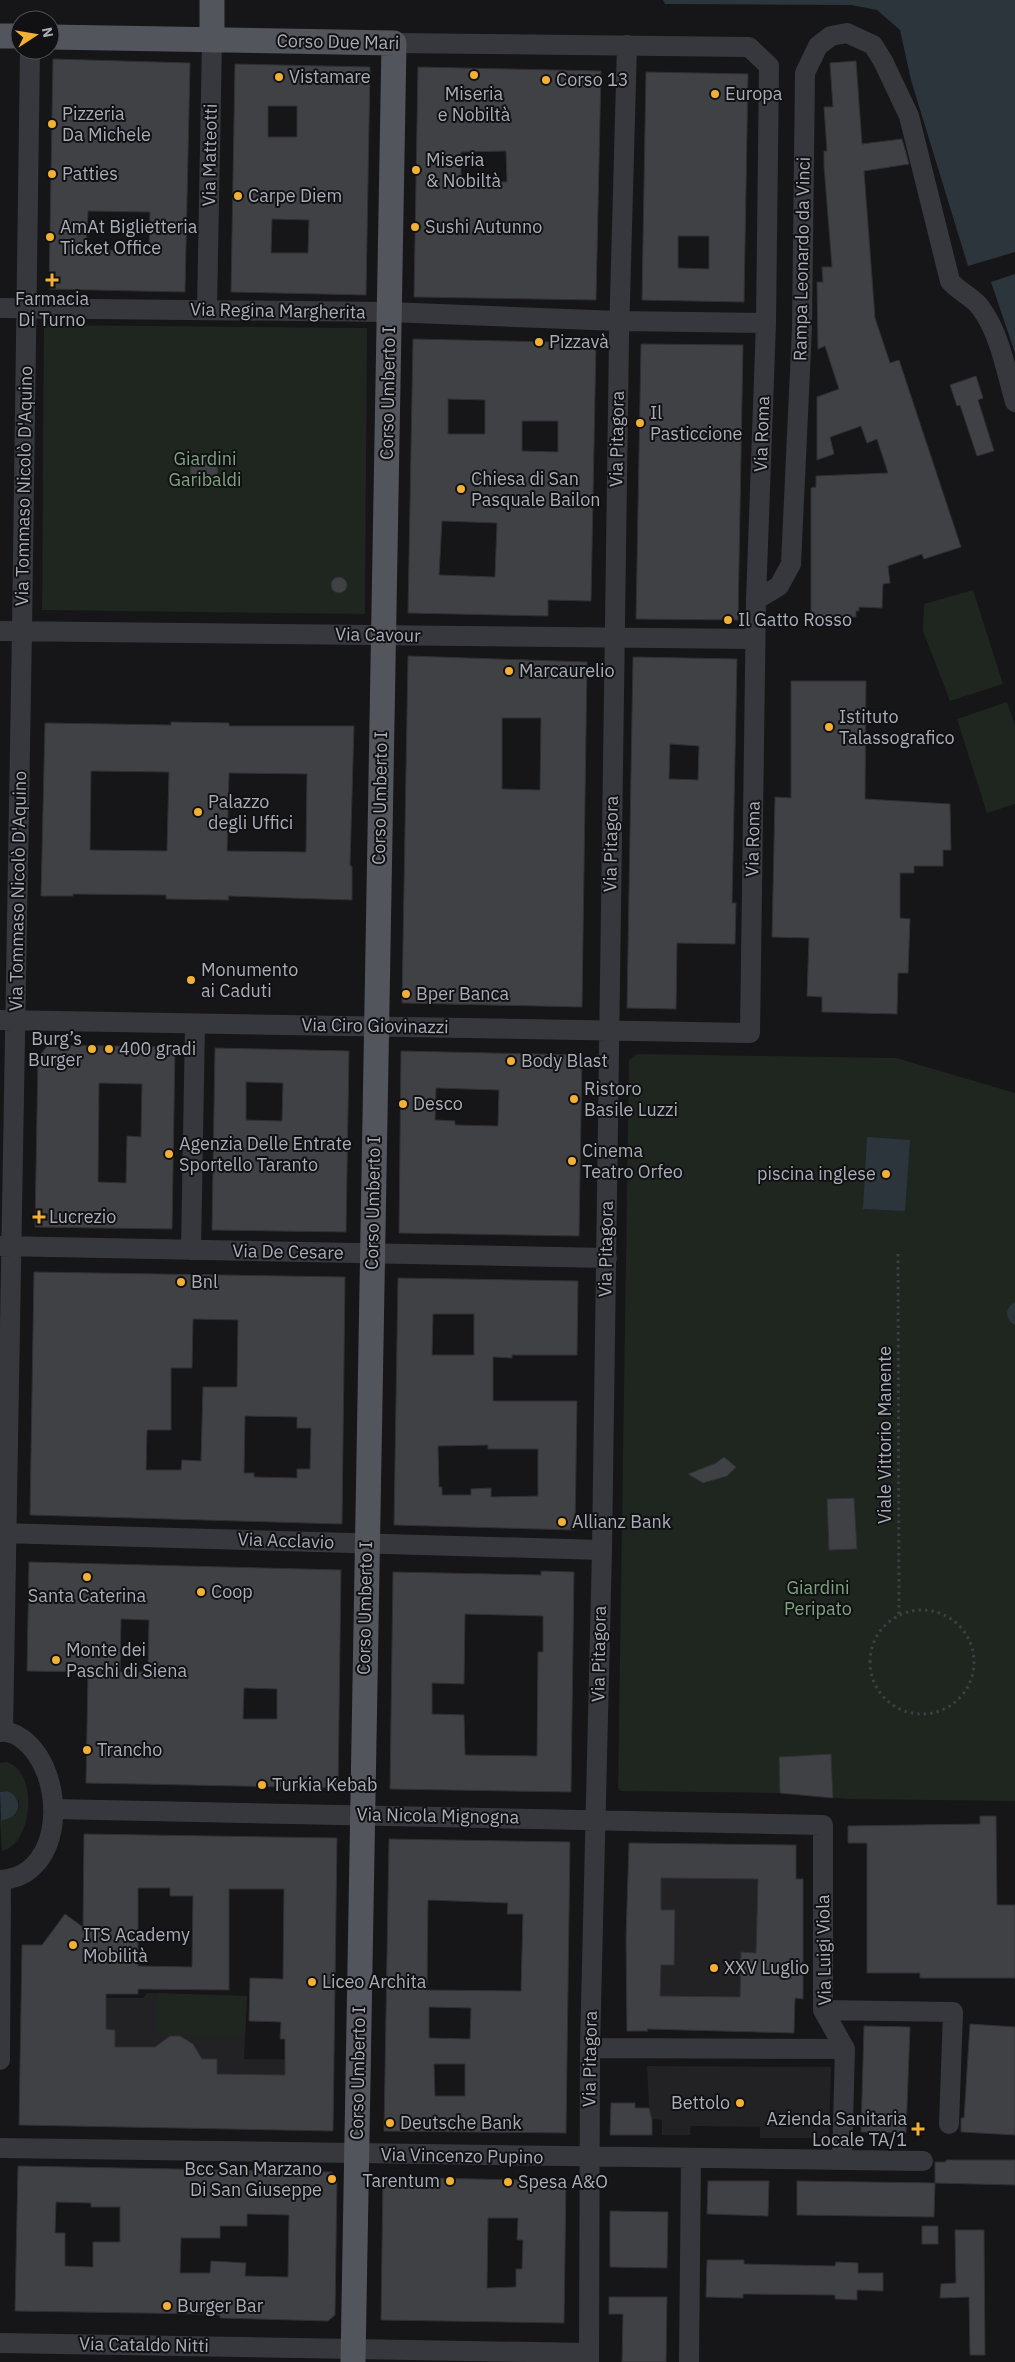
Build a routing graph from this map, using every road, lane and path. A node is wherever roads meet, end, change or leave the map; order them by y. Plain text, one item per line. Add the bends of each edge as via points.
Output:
1 (212, 0) edge
2 (60, 37) edge
3 (212, 40) junction
4 (394, 43) junction
5 (627, 45) junction
6 (30, 60) edge
7 (0, 308) edge
8 (26, 308) junction
9 (207, 309) junction
10 (389, 312) junction
11 (620, 321) junction
12 (766, 323) junction
13 (1015, 402) edge
14 (756, 600) junction
15 (0, 631) edge
16 (22, 631) junction
17 (383, 635) junction
18 (614, 637) junction
19 (755, 639) junction
20 (8, 1020) edge
21 (195, 1024) junction
22 (376, 1026) junction
23 (609, 1030) junction
24 (750, 1033) joint
25 (6, 1246) edge
26 (191, 1250) junction
27 (371, 1254) junction
28 (898, 1254) dead end
29 (606, 1258) junction
30 (3, 1533) edge
31 (366, 1543) junction
32 (602, 1550) junction
33 (898, 1616) junction
34 (2, 1731) edge
35 (53, 1809) junction
36 (362, 1814) junction
37 (595, 1820) junction
38 (823, 1825) joint
39 (0, 1880) edge
40 (823, 2010) junction
41 (590, 2048) junction
42 (845, 2049) junction
43 (0, 2060) edge
44 (949, 2124) dead end
45 (0, 2148) edge
46 (356, 2154) junction
47 (589, 2157) junction
48 (691, 2158) junction
49 (842, 2160) junction
50 (924, 2161) dead end
51 (0, 2343) edge
52 (353, 2356) edge
53 (589, 2358) edge
54 (689, 2362) edge

1 - 3 main road, Via Matteotti
2 - 3 main road, Corso Due Mari
3 - 4 main road, Corso Due Mari
3 - 9 street, Via Matteotti
4 - 5 street, Corso Due Mari
4 - 10 main road, Corso Umberto I
5 - 11 street, Via Pitagora
5 - 12 street, Via Roma via 749,47 769,66
6 - 8 street, Via Tommaso Nicolò D'Aquino
7 - 8 street, Via Regina Margherita
8 - 9 street, Via Regina Margherita
8 - 16 street, Via Tommaso Nicolò D'Aquino
9 - 10 street, Via Regina Margherita
10 - 11 street, Via Regina Margherita
10 - 17 main road, Corso Umberto I
11 - 12 street, Via Regina Margherita
11 - 18 street, Via Pitagora
12 - 14 street, Via Roma
13 - 14 street, Rampa Leonardo da Vinci via 991,324 978,304 950,282 909,116 883,61 873,45 847,33 831,36 818,46 805,73 802,328 790,564 779,586
14 - 19 street, Via Roma
15 - 16 street, Via Cavour
16 - 17 street, Via Cavour
16 - 20 street, Via Tommaso Nicolò D'Aquino
17 - 18 street, Via Cavour
17 - 22 main road, Corso Umberto I
18 - 19 street, Via Cavour
18 - 23 street, Via Pitagora
19 - 24 street, Via Roma
20 - 21 street, Via Ciro Giovinazzi
20 - 25 street, Via Tommaso Nicolò D'Aquino
21 - 22 street, Via Ciro Giovinazzi
21 - 26 street
22 - 23 street, Via Ciro Giovinazzi
22 - 27 main road, Corso Umberto I
23 - 24 street, Via Ciro Giovinazzi
23 - 29 street, Via Pitagora
25 - 26 street, Via De Cesare
25 - 30 street, Via Tommaso Nicolò D'Aquino
26 - 27 street, Via De Cesare
27 - 29 street, Via De Cesare
27 - 31 main road, Corso Umberto I
28 - 33 path, Viale Vittorio Manente
29 - 32 street, Via Pitagora
30 - 31 street, Via Acclavio
30 - 34 street, Via Tommaso Nicolò D'Aquino
31 - 32 street, Via Acclavio
31 - 36 main road, Corso Umberto I
32 - 37 street, Via Pitagora
33 - 33 path via 885,1625 871,1654 871,1671 876,1687 886,1700 915,1714 931,1714 948,1708 962,1697 971,1681 974,1664 972,1646 964,1630 950,1618 934,1612 916,1611
34 - 35 street via 18,1735 32,1746 44,1763 50,1780
35 - 36 street, Via Nicola Mignogna
35 - 39 street via 53,1826 41,1858 15,1878
36 - 37 street, Via Nicola Mignogna
36 - 46 main road, Corso Umberto I
37 - 38 street, Via Nicola Mignogna
37 - 41 street, Via Pitagora
38 - 40 street, Via Luigi Viola
39 - 43 street
40 - 42 street, Via Luigi Viola
40 - 44 street via 953,2012
41 - 42 street
41 - 47 street, Via Pitagora
42 - 49 street
45 - 46 street, Via Vincenzo Pupino
46 - 47 street, Via Vincenzo Pupino
46 - 52 main road, Corso Umberto I
47 - 48 street, Via Vincenzo Pupino
47 - 53 street, Via Pitagora
48 - 49 street, Via Vincenzo Pupino
48 - 54 street
49 - 50 street, Via Vincenzo Pupino
51 - 52 street, Via Cataldo Nitti
52 - 53 street, Via Cataldo Nitti

